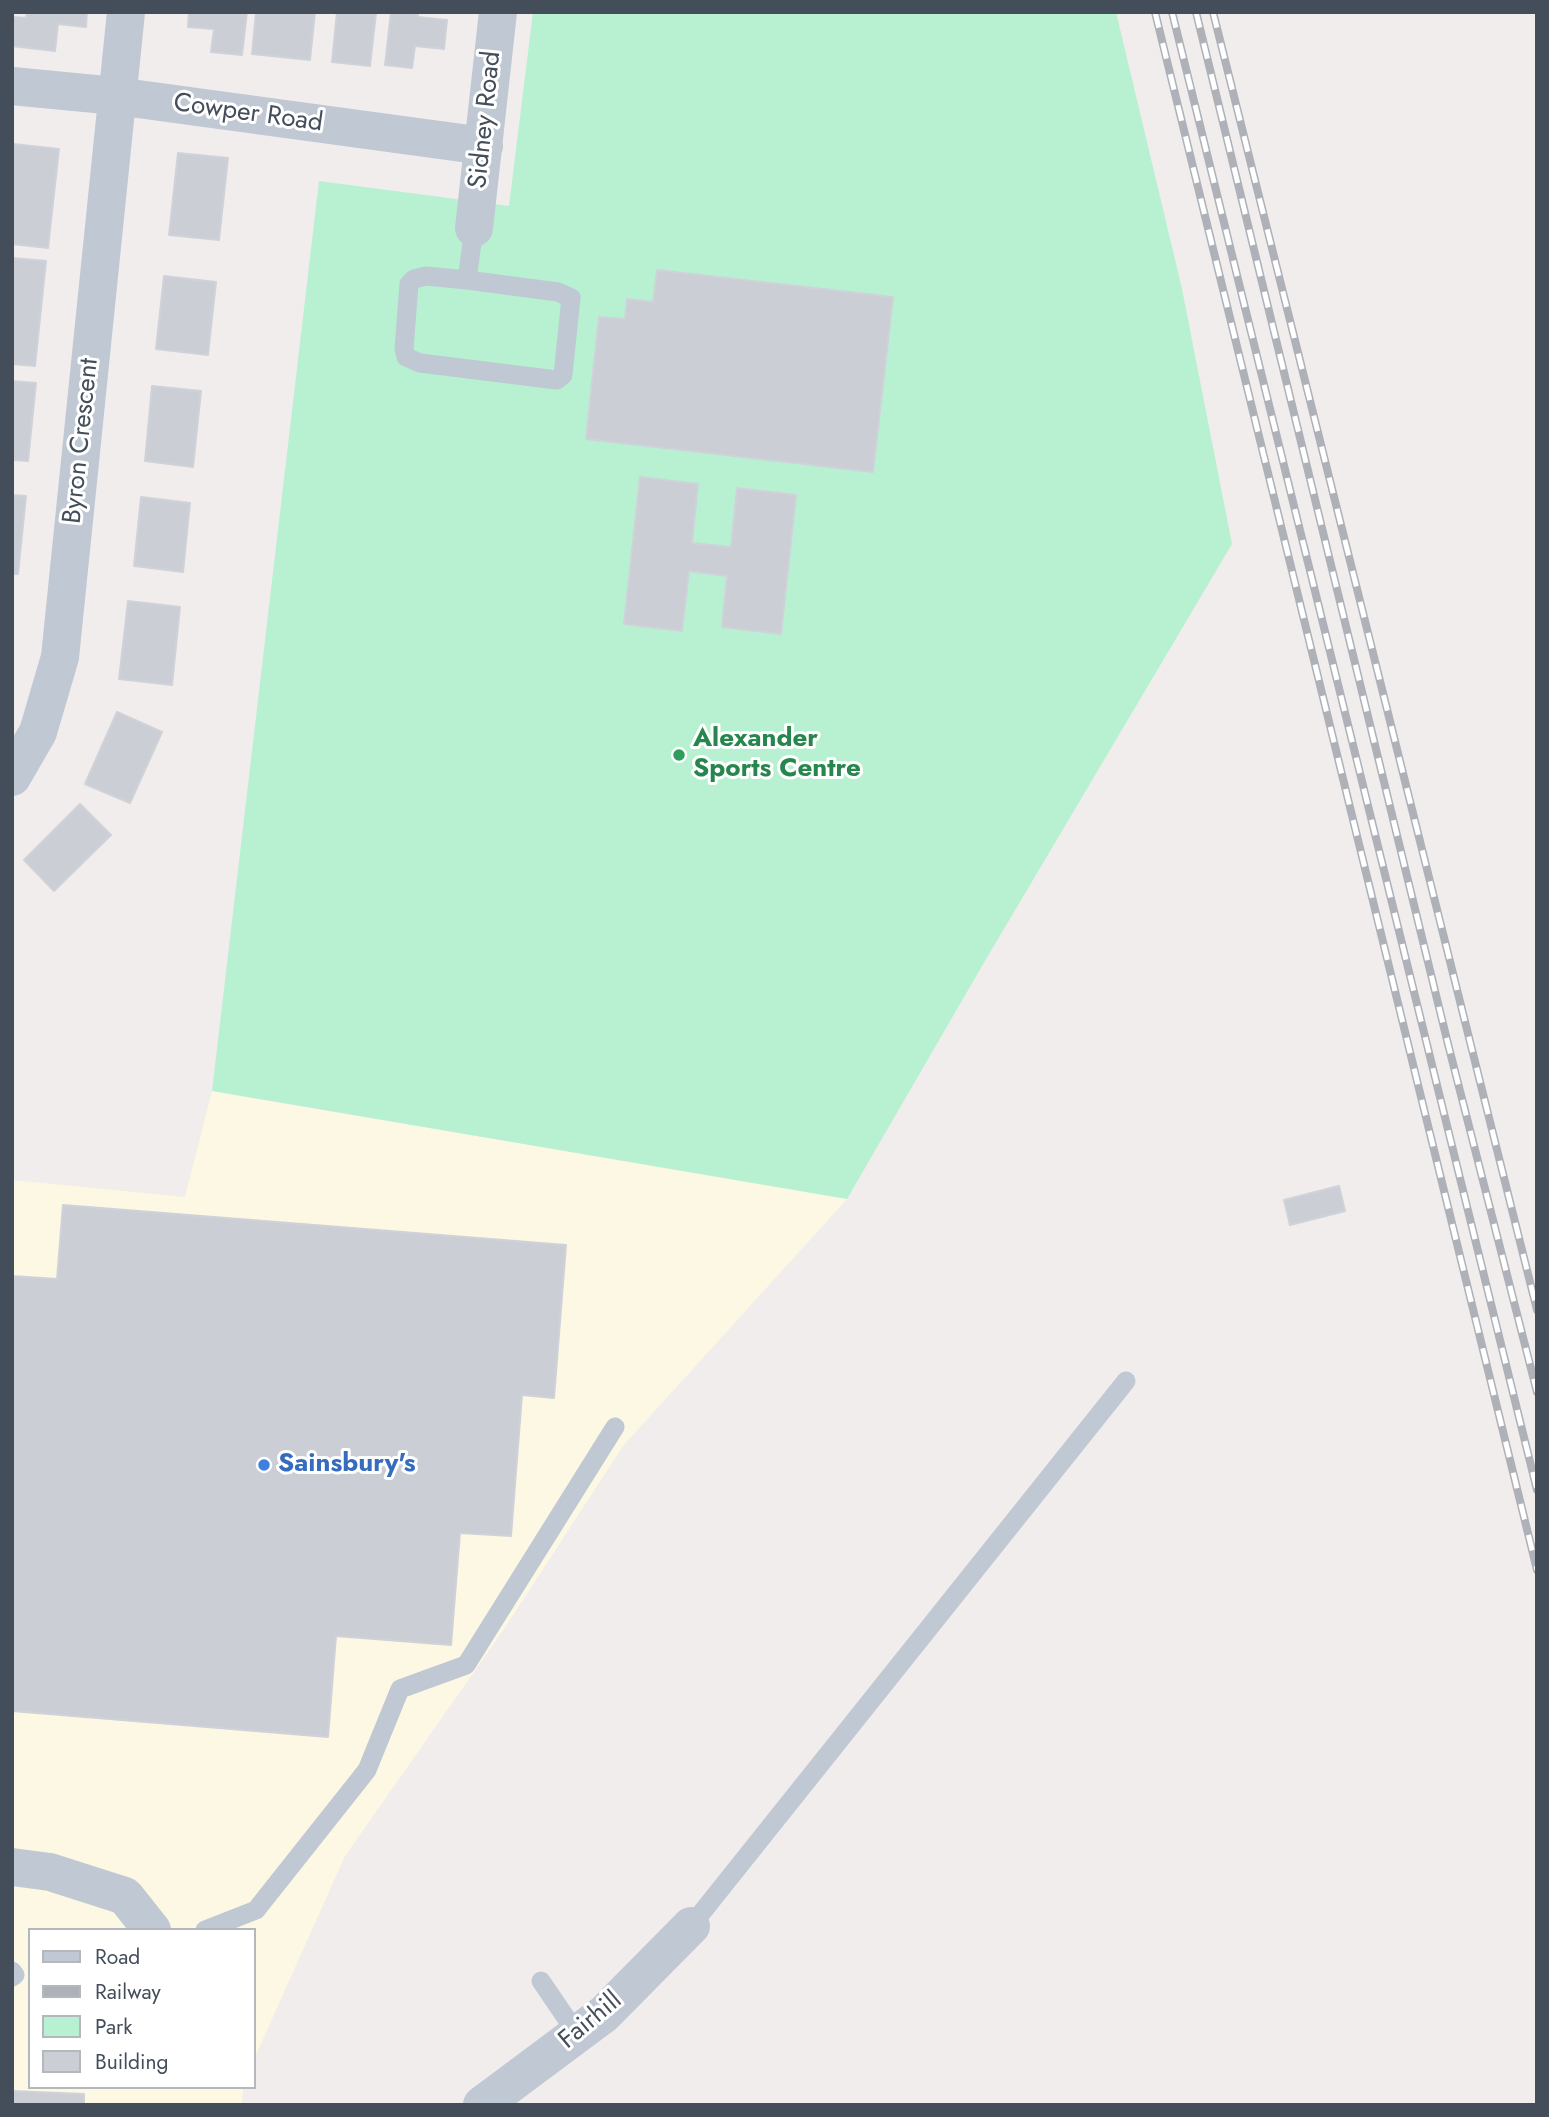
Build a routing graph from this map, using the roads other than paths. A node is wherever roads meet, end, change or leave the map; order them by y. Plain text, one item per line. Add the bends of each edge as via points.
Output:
1 (126, 12) edge
2 (498, 12) edge
3 (12, 86) edge
4 (116, 96) junction
5 (484, 146) junction
6 (474, 228) joint
7 (467, 280) junction
8 (12, 777) edge
9 (1126, 1381) dead end
10 (615, 1427) dead end
11 (12, 1867) edge
12 (691, 1926) joint
13 (150, 1928) edge
14 (210, 1928) edge
15 (12, 1971) edge
16 (12, 1977) edge
17 (541, 1981) dead end
18 (577, 2034) junction
19 (482, 2105) edge

1 - 4 street, Byron Crescent
2 - 5 street, Sidney Road
3 - 4 street, Cowper Road
4 - 5 street, Cowper Road
4 - 8 street, Byron Crescent via 60,657 38,732
5 - 6 street, Sidney Road
6 - 7 lane
7 - 7 lane via 558,292 571,298 563,376 557,380 420,363 406,357 409,284 426,276
9 - 12 lane
10 - 14 lane via 466,1665 400,1689 367,1770 256,1910
11 - 13 street via 50,1872 125,1896
12 - 18 street, Fairhill via 604,2014
15 - 16 lane
17 - 18 lane
18 - 19 street, Fairhill

